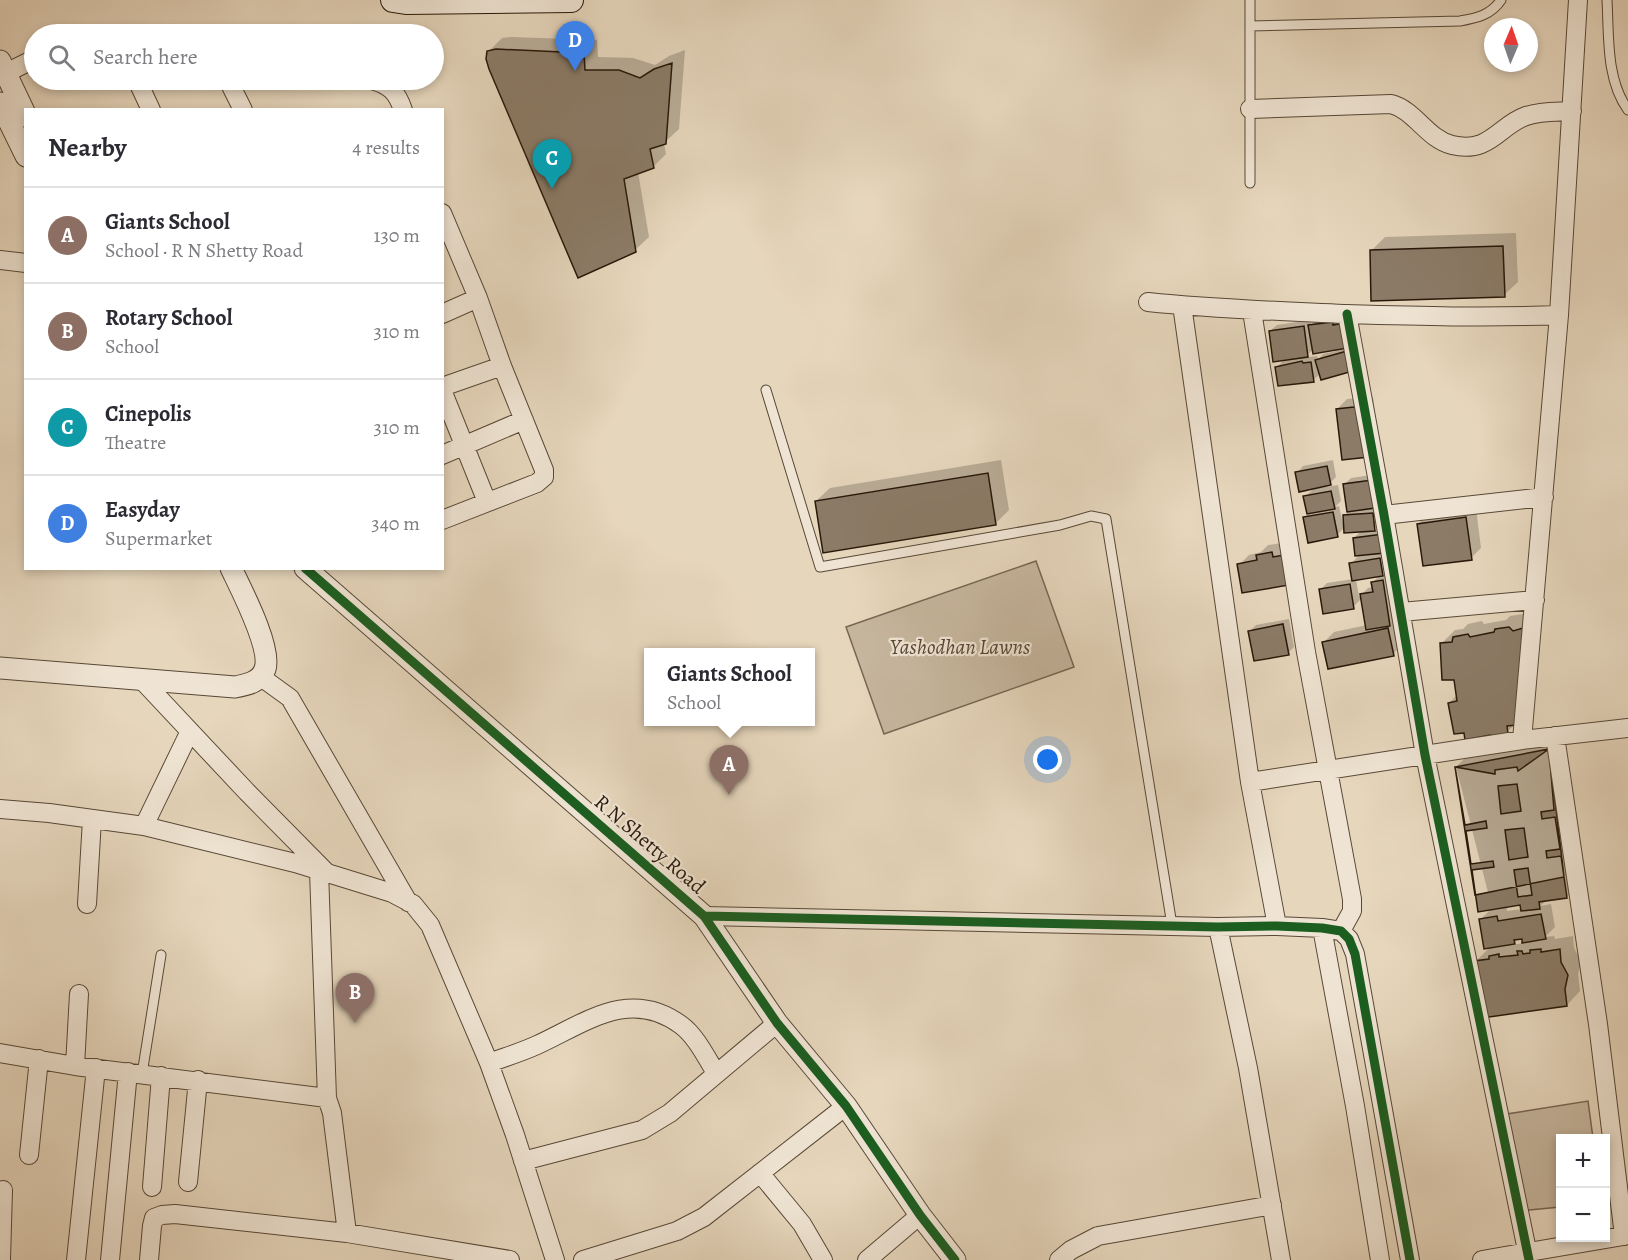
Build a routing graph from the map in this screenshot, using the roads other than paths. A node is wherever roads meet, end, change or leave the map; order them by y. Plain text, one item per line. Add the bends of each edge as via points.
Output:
1 (393, 0) edge
2 (571, 0) edge
3 (1250, 0) edge
4 (1501, 0) edge
5 (1578, 0) edge
6 (1607, 0) edge
7 (1250, 26) junction
8 (24, 62) edge
9 (3, 67) edge
10 (142, 90) edge
11 (233, 90) edge
12 (393, 90) edge
13 (0, 104) edge
14 (150, 108) edge
15 (242, 108) edge
16 (402, 108) edge
17 (1250, 109) junction
18 (1628, 110) edge
19 (1572, 111) junction
20 (24, 112) edge
21 (24, 152) edge
22 (1250, 183) dead end
23 (444, 221) edge
24 (0, 260) edge
25 (24, 263) edge
26 (478, 298) junction
27 (1148, 302) dead end
28 (1182, 305) junction
29 (1252, 311) junction
30 (444, 313) edge
31 (1347, 314) junction
32 (1559, 315) junction
33 (502, 366) junction
34 (444, 388) edge
35 (766, 390) dead end
36 (444, 394) edge
37 (524, 420) junction
38 (465, 446) junction
39 (444, 454) edge
40 (1544, 497) junction
41 (487, 502) junction
42 (1384, 515) junction
43 (444, 519) edge
44 (232, 570) edge
45 (307, 570) edge
46 (1535, 600) junction
47 (1401, 612) junction
48 (0, 668) edge
49 (261, 677) junction
50 (141, 679) junction
51 (1628, 728) edge
52 (190, 731) junction
53 (1555, 736) junction
54 (1522, 740) junction
55 (1425, 755) junction
56 (1329, 771) junction
57 (1250, 782) junction
58 (0, 809) edge
59 (92, 819) junction
60 (144, 826) junction
61 (323, 872) junction
62 (408, 902) junction
63 (87, 904) dead end
64 (705, 916) junction
65 (1172, 925) junction
66 (1276, 926) junction
67 (1218, 927) junction
68 (1322, 928) junction
69 (1341, 931) junction
70 (161, 955) dead end
71 (79, 994) dead end
72 (777, 1023) junction
73 (0, 1053) edge
74 (39, 1059) junction
75 (489, 1063) junction
76 (75, 1066) junction
77 (96, 1068) junction
78 (135, 1073) junction
79 (716, 1073) junction
80 (161, 1076) junction
81 (198, 1080) junction
82 (327, 1098) junction
83 (846, 1106) junction
84 (28, 1155) dead end
85 (523, 1161) junction
86 (760, 1173) junction
87 (188, 1182) dead end
88 (152, 1187) dead end
89 (3, 1190) dead end
90 (1272, 1205) junction
91 (921, 1215) junction
92 (347, 1233) junction
93 (1626, 1235) edge
94 (1580, 1252) edge
95 (1528, 1257) edge
96 (1, 1260) edge
97 (76, 1260) edge
98 (110, 1260) edge
99 (149, 1260) edge
100 (510, 1260) edge
101 (555, 1260) edge
102 (583, 1260) edge
103 (823, 1260) edge
104 (867, 1260) edge
105 (955, 1260) edge
106 (1059, 1260) edge
107 (1281, 1260) edge
108 (1380, 1260) edge
109 (1410, 1260) edge
110 (1482, 1260) edge

1 - 2 main road
3 - 7 lane
4 - 7 lane via 1494,10 1460,21
5 - 19 street
6 - 18 lane via 1615,84
7 - 17 lane
8 - 9 street
9 - 20 street
10 - 14 street
11 - 15 street
12 - 16 street
13 - 21 street
17 - 19 street via 1391,104 1405,111 1439,141 1454,146 1480,145 1524,116
17 - 22 lane
19 - 32 street
23 - 26 street
24 - 25 street
26 - 30 street
26 - 33 street
27 - 28 street
28 - 29 street
28 - 57 street
29 - 31 street
29 - 56 street via 1306,652
31 - 32 street via 1449,318
31 - 42 street
32 - 40 street
33 - 34 street
33 - 37 street
35 - 65 lane via 820,567 1092,516 1106,519
36 - 38 street
37 - 38 street
37 - 41 street via 544,477
38 - 39 street
38 - 41 street
40 - 42 street
40 - 46 street
41 - 43 street
42 - 47 street
44 - 49 street via 257,623 266,656
45 - 64 street, R N Shetty Road
46 - 47 street
46 - 54 street
47 - 55 street
48 - 50 street
49 - 50 street via 235,687
49 - 62 street via 290,698
50 - 52 street
51 - 53 street
52 - 60 street
52 - 61 street
53 - 54 street
53 - 93 street
54 - 55 street
55 - 56 street
55 - 95 street
56 - 57 street
56 - 69 street via 1352,899 1352,911
57 - 66 street
58 - 59 street
59 - 60 street
59 - 63 street
60 - 61 street
61 - 62 street via 392,893
61 - 82 street
62 - 75 street via 430,925
64 - 65 street
64 - 72 street, R N Shetty Road
65 - 67 street
66 - 67 street
66 - 68 street
67 - 90 street
68 - 69 street
68 - 108 street
69 - 109 street via 1355,954
70 - 78 lane
71 - 76 street
72 - 79 street
72 - 83 street, R N Shetty Road
73 - 74 street
74 - 76 street
74 - 84 street
75 - 79 street via 608,1011 634,1007 661,1012 683,1026
75 - 85 street
76 - 77 street
77 - 78 street
77 - 97 street
78 - 80 street
78 - 98 street
79 - 85 street via 670,1113 642,1130
80 - 81 street
80 - 88 street
81 - 82 street
81 - 87 street
82 - 92 street
83 - 86 street
83 - 91 street, R N Shetty Road
85 - 101 street
86 - 102 street via 704,1217 677,1231
86 - 103 street via 802,1224
89 - 96 street
90 - 106 street via 1098,1236
90 - 107 street
91 - 104 street
91 - 105 street, R N Shetty Road
92 - 99 street via 162,1215 154,1218
92 - 100 street
93 - 94 street
94 - 95 street
95 - 110 street

